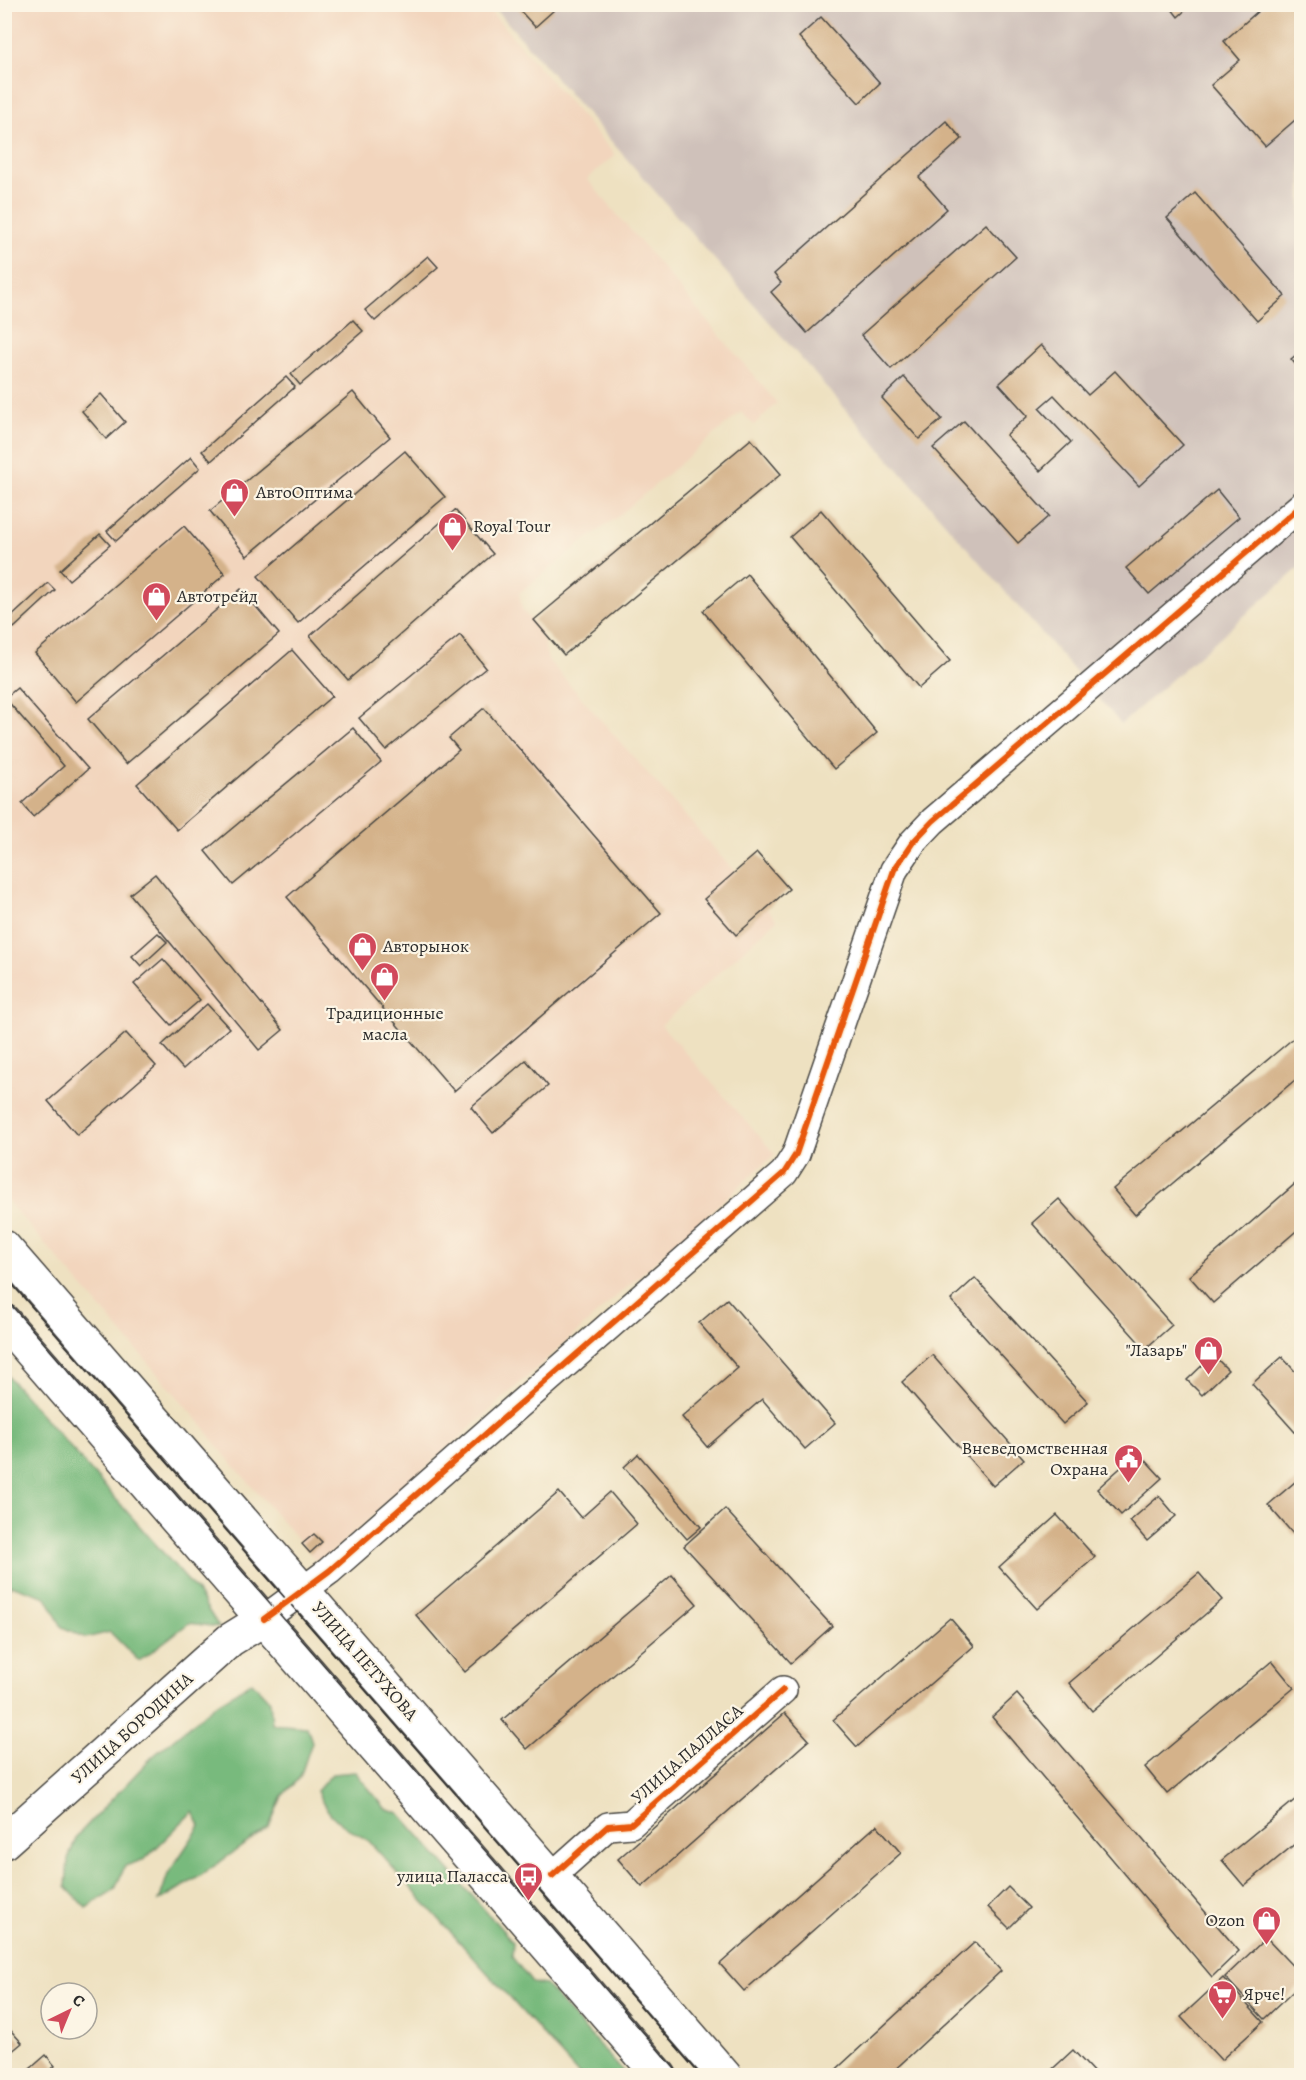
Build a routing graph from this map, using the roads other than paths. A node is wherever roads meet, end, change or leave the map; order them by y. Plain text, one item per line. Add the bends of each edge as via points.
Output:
1 (1302, 505) edge
2 (4, 1247) edge
3 (4, 1321) edge
4 (303, 1590) junction
5 (264, 1619) junction
6 (783, 1690) dead end
7 (4, 1842) edge
8 (552, 1876) junction
9 (660, 2076) edge
10 (725, 2076) edge

1 - 4 street via 913,842 894,870 796,1154 784,1173
2 - 4 main road, УЛИЦА ПЕТУХОВА
3 - 5 main road
4 - 5 street
4 - 8 main road, УЛИЦА ПЕТУХОВА
5 - 7 main road, УЛИЦА БОРОДИНА via 230,1640
5 - 9 main road
6 - 8 street, УЛИЦА ПАЛЛАСА via 631,1824 608,1826
8 - 10 main road, УЛИЦА ПЕТУХОВА

